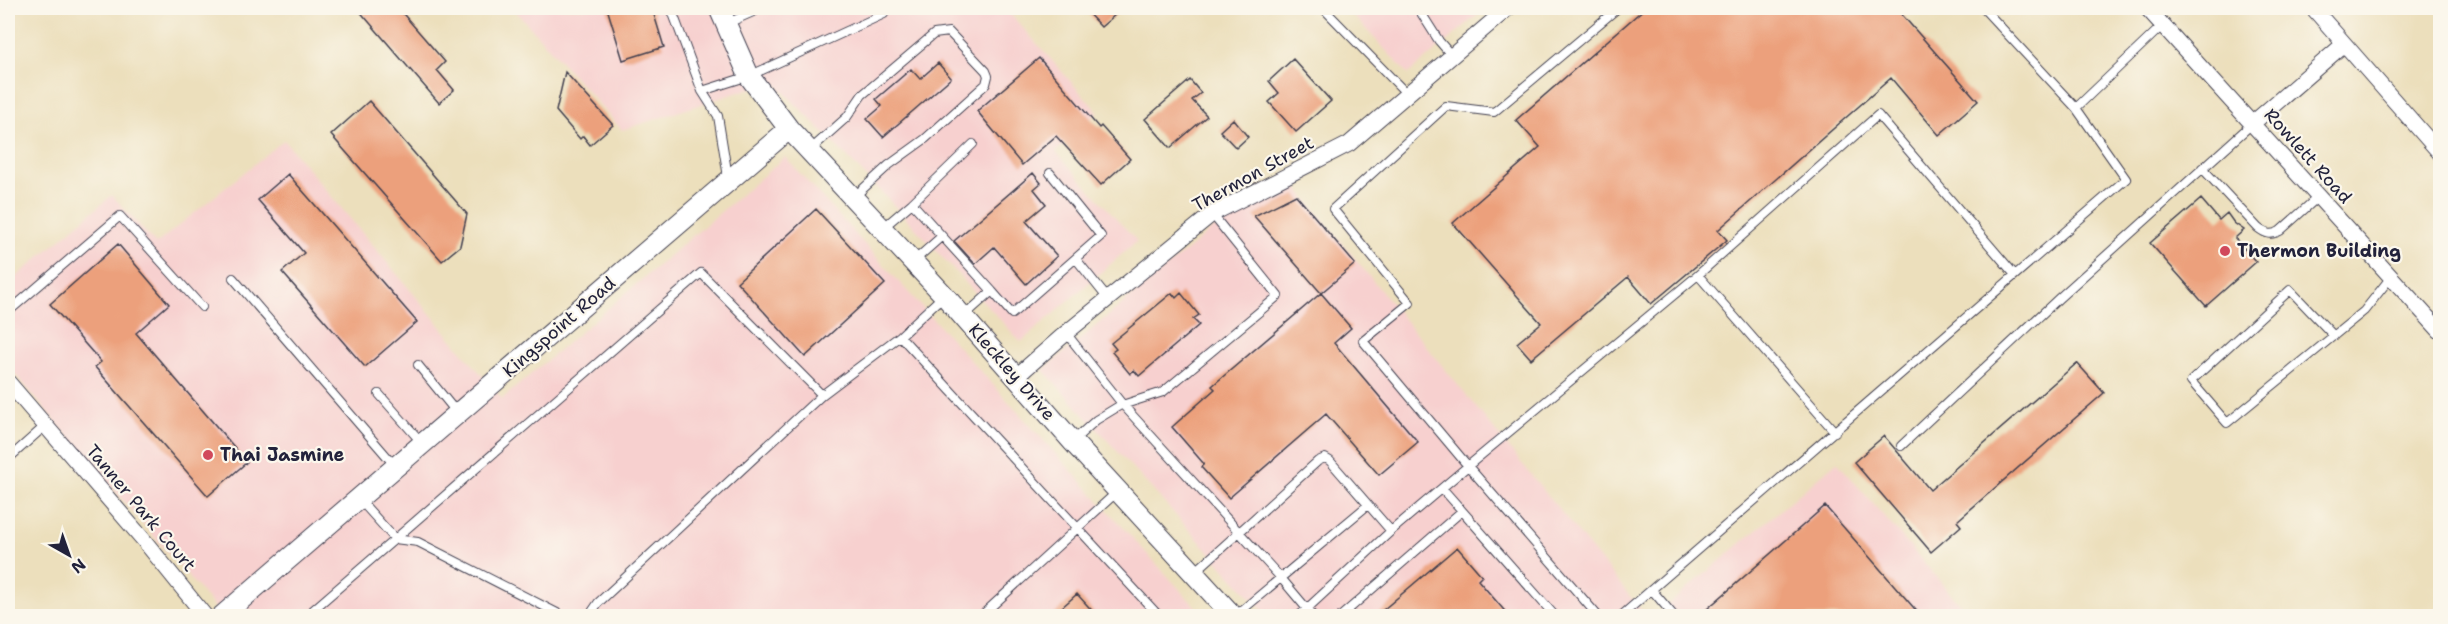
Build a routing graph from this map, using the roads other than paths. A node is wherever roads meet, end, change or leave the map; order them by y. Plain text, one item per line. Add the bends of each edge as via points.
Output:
1 (671, 8) edge
2 (762, 8) edge
3 (881, 8) edge
4 (1323, 8) edge
5 (1418, 8) edge
6 (1508, 8) edge
7 (1618, 8) edge
8 (1983, 8) edge
9 (2146, 8) edge
10 (2313, 8) edge
11 (722, 16) edge
12 (2163, 25) junction
13 (2344, 44) junction
14 (1452, 56) junction
15 (749, 76) junction
16 (702, 90) junction
17 (1407, 94) junction
18 (2076, 108) junction
19 (2253, 123) junction
20 (789, 129) junction
21 (973, 144) dead end
22 (809, 151) junction
23 (2440, 153) edge
24 (2202, 168) junction
25 (1050, 173) dead end
26 (728, 179) junction
27 (854, 197) junction
28 (2318, 197) junction
29 (912, 203) junction
30 (1212, 214) junction
31 (882, 228) junction
32 (942, 236) junction
33 (1076, 259) junction
34 (913, 261) junction
35 (1698, 275) junction
36 (2015, 275) junction
37 (2391, 276) junction
38 (233, 278) dead end
39 (992, 291) junction
40 (944, 295) junction
41 (1108, 299) junction
42 (202, 307) dead end
43 (8, 312) edge
44 (963, 317) junction
45 (2440, 331) edge
46 (1066, 333) junction
47 (900, 336) junction
48 (2334, 336) junction
49 (418, 365) dead end
50 (1017, 376) junction
51 (8, 382) edge
52 (379, 394) dead end
53 (822, 395) junction
54 (1123, 405) junction
55 (458, 414) junction
56 (45, 426) junction
57 (1835, 432) junction
58 (1072, 441) junction
59 (423, 445) junction
60 (1901, 446) dead end
61 (8, 459) edge
62 (1468, 466) junction
63 (396, 468) junction
64 (1442, 488) junction
65 (1118, 490) junction
66 (360, 500) junction
67 (1368, 505) junction
68 (1462, 511) junction
69 (1078, 527) junction
70 (1391, 531) junction
71 (1239, 532) junction
72 (395, 539) junction
73 (1194, 573) junction
74 (1281, 578) junction
75 (1652, 590) junction
76 (1306, 609) junction
77 (205, 616) edge
78 (222, 616) edge
79 (306, 616) edge
80 (563, 616) edge
81 (589, 616) edge
82 (981, 616) edge
83 (1159, 616) edge
84 (1234, 616) edge
85 (1299, 616) edge
86 (1313, 616) edge
87 (1341, 616) edge
88 (1555, 616) edge
89 (1598, 616) edge
90 (1621, 616) edge
91 (1674, 616) edge

1 - 16 lane
2 - 11 lane
3 - 15 lane via 884,14
4 - 17 lane
5 - 14 lane
6 - 14 street, Thermon Street
7 - 62 lane via 1494,112 1446,106 1333,209 1410,303 1363,341
8 - 18 lane
9 - 12 street, Rowlett Road
10 - 13 street
11 - 15 street
12 - 18 lane
12 - 19 street, Rowlett Road
13 - 19 street
13 - 23 street
14 - 17 street, Thermon Street
15 - 16 lane
15 - 20 street
16 - 26 lane via 718,116
17 - 30 street, Thermon Street via 1349,144
18 - 36 lane via 2126,179
19 - 24 lane
19 - 28 street, Rowlett Road
20 - 22 street, Kleckley Drive
20 - 26 street, Kingspoint Road
21 - 29 lane
22 - 27 street, Kleckley Drive
22 - 27 lane via 848,117 862,95 889,72 934,34 949,32 986,71 986,84
24 - 28 lane via 2267,233 2280,231
24 - 60 lane
25 - 33 lane via 1101,236
26 - 55 street, Kingspoint Road
27 - 31 street, Kleckley Drive
28 - 37 street, Rowlett Road
29 - 31 lane
29 - 32 lane
30 - 41 street, Thermon Street
30 - 54 lane via 1278,296 1163,392
31 - 34 street, Kleckley Drive
32 - 34 lane
32 - 39 lane
33 - 39 lane via 1012,314
33 - 41 lane
34 - 40 street, Kleckley Drive
35 - 36 lane via 1878,115
35 - 57 lane
35 - 62 lane
36 - 57 lane
37 - 45 street, Rowlett Road
37 - 48 lane via 2364,311
38 - 63 lane
39 - 44 lane
40 - 44 street, Kleckley Drive
40 - 47 lane
41 - 46 street, Thermon Street
42 - 43 lane via 120,216
44 - 50 street, Kleckley Drive
46 - 50 street, Thermon Street
46 - 54 lane
47 - 53 lane
47 - 69 lane
48 - 48 lane via 2227,423 2191,381 2290,290
49 - 55 lane
50 - 58 street, Kleckley Drive
51 - 56 street, Tanner Park Court
52 - 59 lane
53 - 72 lane via 701,273
53 - 81 lane via 598,603
54 - 58 lane via 1096,420
54 - 71 lane
55 - 59 street, Kingspoint Road
56 - 61 lane
56 - 77 street, Tanner Park Court
57 - 75 lane
58 - 65 street, Kleckley Drive
59 - 63 street, Kingspoint Road
62 - 64 lane
62 - 89 lane
63 - 66 street, Kingspoint Road
64 - 68 lane
64 - 70 lane
65 - 69 lane
65 - 73 street, Kleckley Drive
66 - 72 lane
66 - 78 street, Kingspoint Road
67 - 70 lane
67 - 71 lane via 1325,458
67 - 74 lane
68 - 87 lane
68 - 88 lane
69 - 82 lane
69 - 83 lane
70 - 76 lane
71 - 73 lane
71 - 74 lane
72 - 79 lane
72 - 80 lane via 418,542
73 - 84 street, Kleckley Drive
74 - 76 lane
74 - 84 lane
75 - 90 lane
75 - 91 lane
76 - 85 lane
76 - 86 lane

